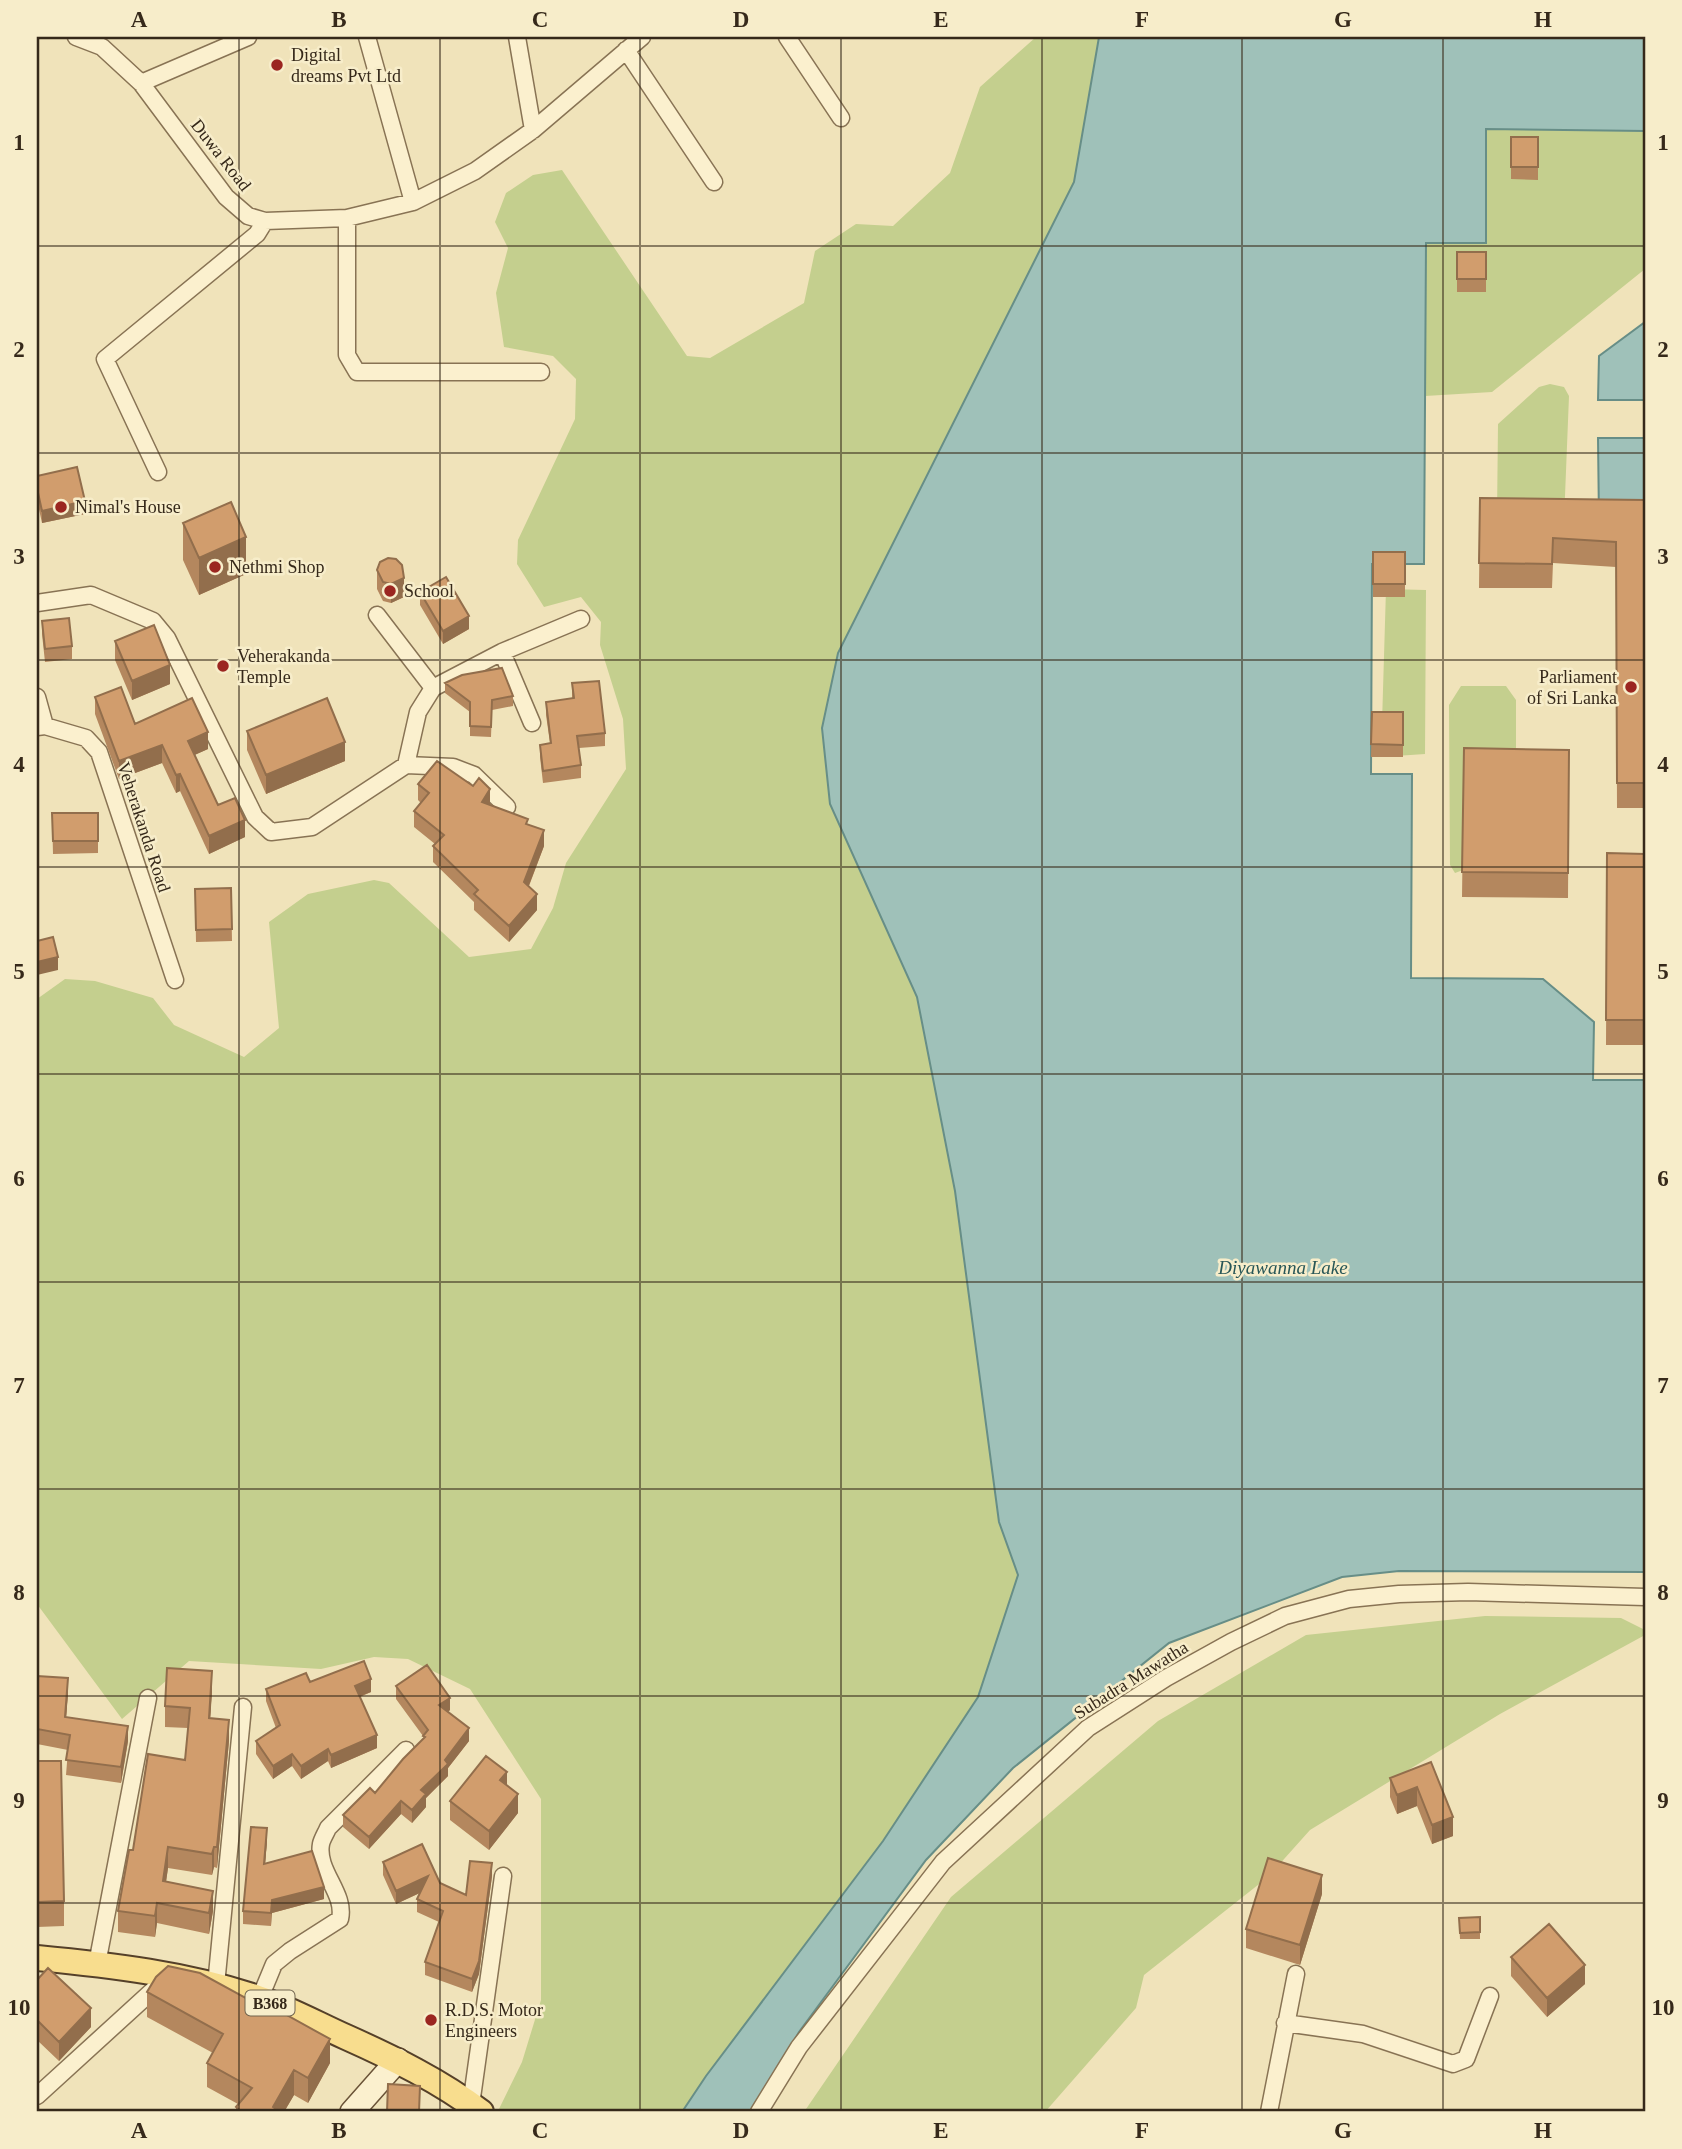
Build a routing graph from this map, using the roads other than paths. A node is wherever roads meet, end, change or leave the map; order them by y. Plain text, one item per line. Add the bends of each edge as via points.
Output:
1 (76, 37) edge
2 (248, 37) edge
3 (367, 37) edge
4 (517, 37) edge
5 (642, 37) edge
6 (787, 37) edge
7 (626, 50) junction
8 (141, 83) junction
9 (841, 118) dead end
10 (533, 130) junction
11 (714, 182) dead end
12 (414, 202) junction
13 (347, 218) junction
14 (265, 220) junction
15 (541, 372) dead end
16 (158, 472) dead end
17 (37, 603) edge
18 (377, 615) dead end
19 (581, 619) dead end
20 (502, 652) junction
21 (433, 688) junction
22 (37, 697) edge
23 (532, 723) dead end
24 (41, 727) edge
25 (405, 765) junction
26 (507, 807) dead end
27 (174, 980) dead end
28 (1645, 1597) edge
29 (148, 1698) dead end
30 (243, 1707) dead end
31 (406, 1750) dead end
32 (503, 1876) dead end
33 (37, 1958) edge
34 (97, 1964) junction
35 (1296, 1974) dead end
36 (168, 1976) junction
37 (216, 1985) junction
38 (1490, 1996) dead end
39 (260, 1998) junction
40 (1285, 2023) junction
41 (398, 2060) junction
42 (37, 2096) edge
43 (476, 2108) edge
44 (352, 2112) edge
45 (760, 2112) edge
46 (1269, 2112) edge

1 - 8 street, Duwa Road via 102,47
2 - 8 street
3 - 12 street
4 - 10 street
5 - 7 street, Duwa Road
6 - 9 street
7 - 10 street, Duwa Road
7 - 11 street
8 - 14 street, Duwa Road via 226,197 248,216
10 - 12 street, Duwa Road via 475,171
12 - 13 street, Duwa Road
13 - 14 street, Duwa Road
13 - 15 street via 347,355 357,372
14 - 16 street via 257,234 104,359
17 - 25 street via 91,595 153,621 167,638 255,817 271,832 312,827
18 - 21 street
19 - 20 street
20 - 21 street
20 - 23 street
21 - 25 street via 418,712
22 - 24 street
24 - 27 street, Veherakanda Road via 86,738 99,752
25 - 26 street via 453,767 474,775
28 - 45 street, Subadra Mawatha via 1468,1592 1349,1599 1285,1616 1166,1678 1088,1728 943,1862 799,2047
29 - 34 street
30 - 37 street
31 - 39 street via 328,1828 321,1844 321,1860 342,1909 340,1919 274,1964
32 - 43 street
33 - 34 main road, B368
34 - 36 main road, B368
35 - 40 street
36 - 37 main road, B368
36 - 42 street
37 - 39 main road, B368
38 - 40 street via 1466,2059 1453,2064 1363,2035
39 - 41 main road, B368
40 - 46 street
41 - 43 main road, B368
41 - 44 street

